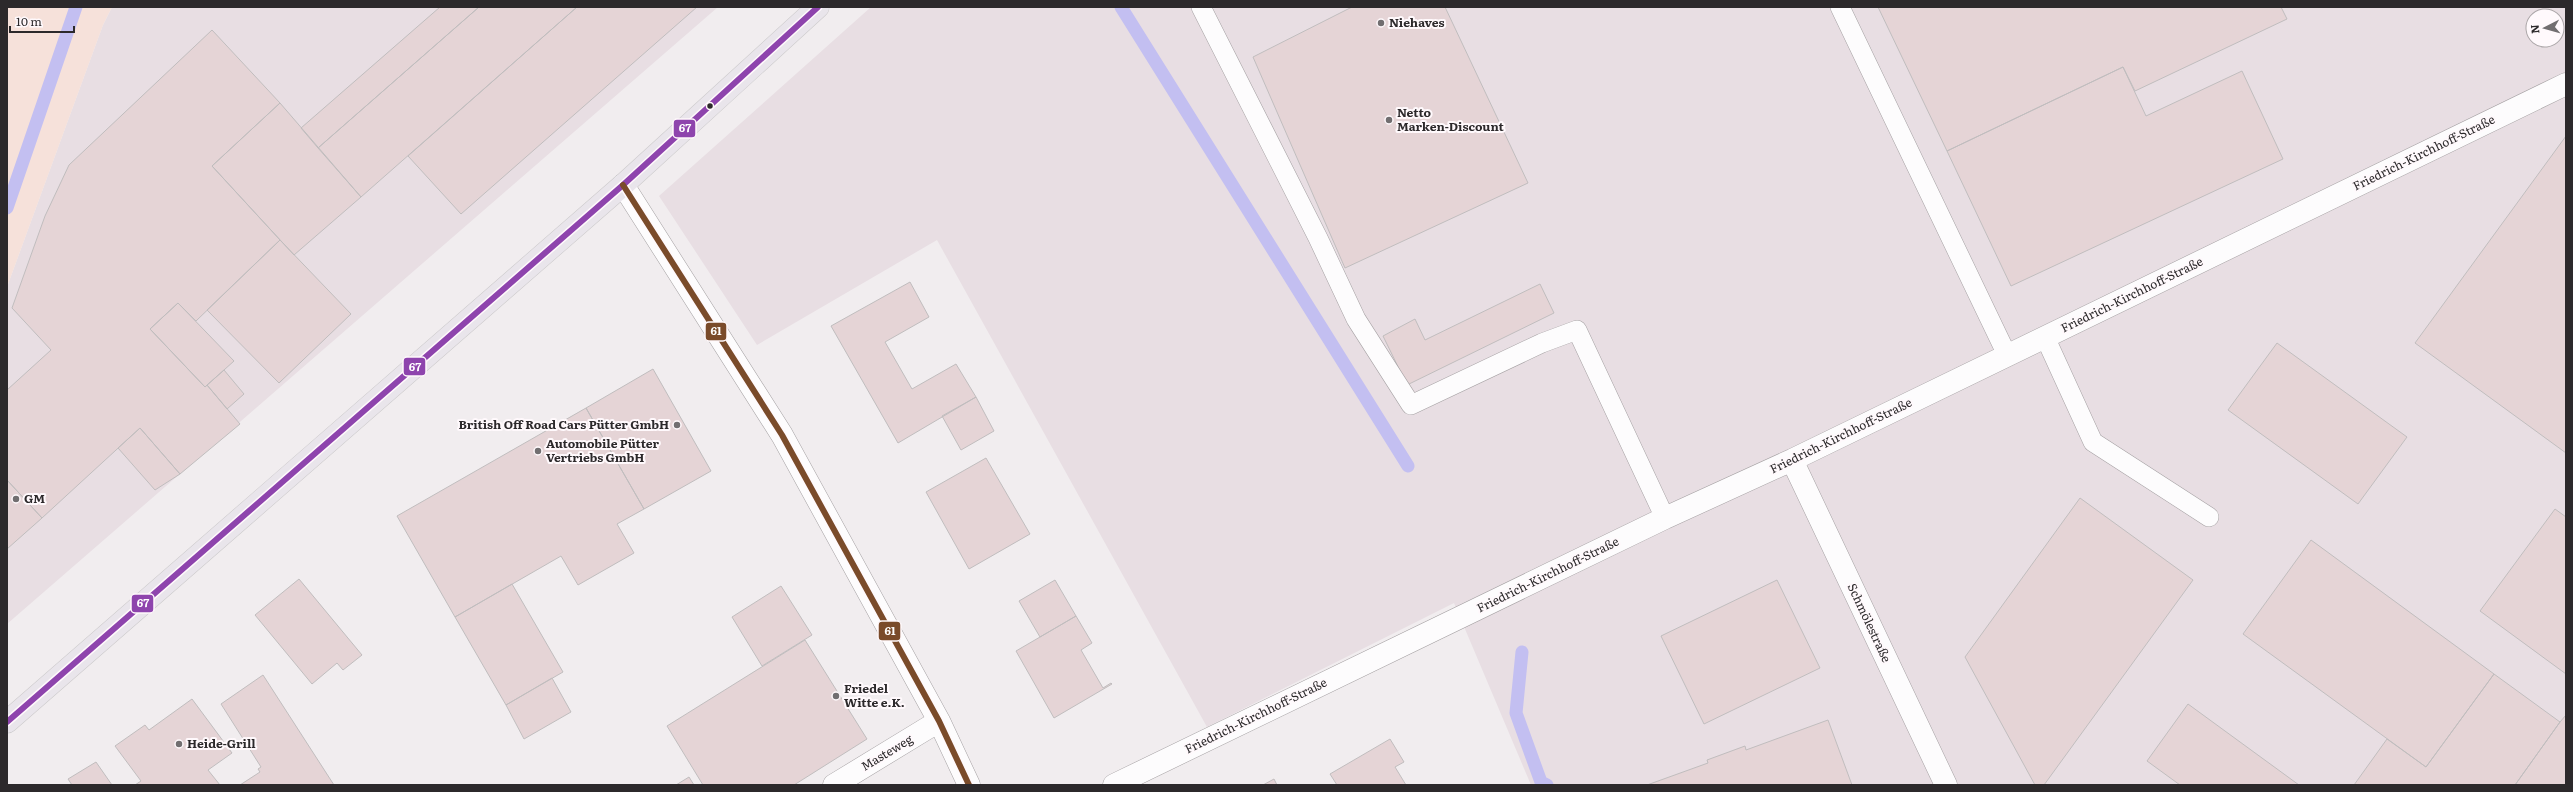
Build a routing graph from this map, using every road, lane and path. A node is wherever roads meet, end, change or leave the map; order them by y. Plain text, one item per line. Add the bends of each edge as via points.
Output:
1 (818, 7) edge
2 (1201, 7) edge
3 (1840, 7) edge
4 (2566, 84) edge
5 (623, 185) junction
6 (2045, 337) junction
7 (2007, 355) junction
8 (1792, 460) junction
9 (2210, 517) dead end
10 (1666, 518) junction
11 (939, 721) junction
12 (7, 722) edge
13 (834, 785) edge
14 (969, 785) edge
15 (1114, 785) edge
16 (1946, 785) edge

1 - 5 main road
2 - 10 lane via 1318,238 1356,319 1411,404 1577,330
3 - 7 lane
4 - 6 street, Friedrich-Kirchhoff-Straße
5 - 11 street via 782,435
5 - 12 main road
6 - 7 street, Friedrich-Kirchhoff-Straße
6 - 9 lane via 2093,442
7 - 8 street, Friedrich-Kirchhoff-Straße
8 - 10 street, Friedrich-Kirchhoff-Straße
8 - 16 street, Schmölestraße
10 - 15 street, Friedrich-Kirchhoff-Straße
11 - 13 street, Masteweg
11 - 14 street

